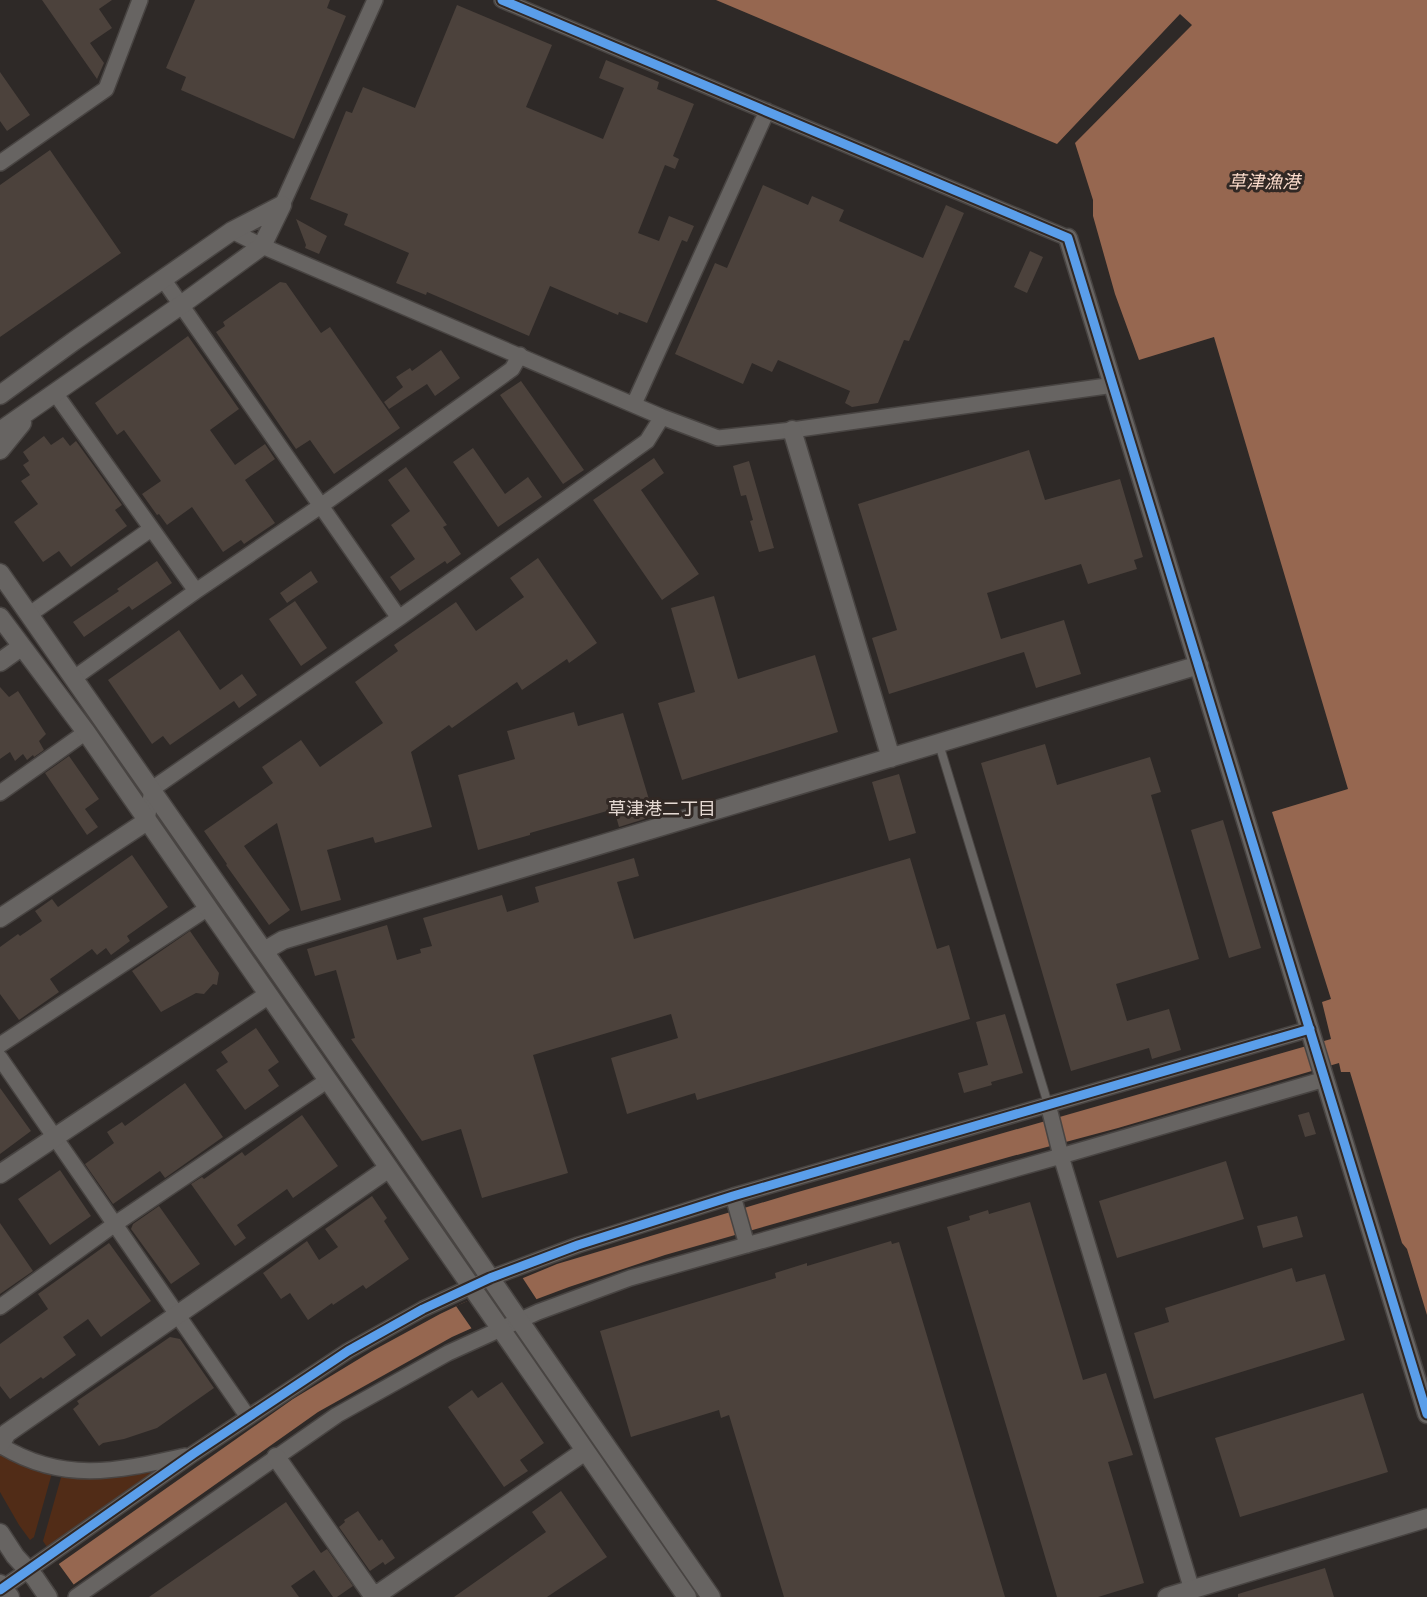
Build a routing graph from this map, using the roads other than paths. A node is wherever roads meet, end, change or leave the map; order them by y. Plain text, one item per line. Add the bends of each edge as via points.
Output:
1 (140, 0) edge
2 (375, 0) edge
3 (502, 0) edge
4 (766, 111) junction
5 (0, 163) edge
6 (282, 205) junction
7 (232, 231) junction
8 (1068, 238) joint
9 (262, 246) junction
10 (163, 279) junction
11 (182, 305) junction
12 (74, 341) junction
13 (520, 356) junction
14 (0, 381) edge
15 (1114, 385) junction
16 (55, 393) junction
17 (0, 395) edge
18 (633, 404) junction
19 (34, 408) junction
20 (662, 417) junction
21 (792, 430) junction
22 (0, 431) edge
23 (0, 450) edge
24 (322, 505) junction
25 (151, 529) junction
26 (0, 573) edge
27 (196, 591) junction
28 (30, 614) junction
29 (0, 617) edge
30 (399, 618) junction
31 (21, 647) junction
32 (0, 662) edge
33 (1199, 665) junction
34 (74, 678) junction
35 (86, 732) junction
36 (938, 743) junction
37 (891, 758) junction
38 (152, 789) junction
39 (0, 793) edge
40 (147, 821) junction
41 (208, 908) junction
42 (0, 918) edge
43 (264, 951) junction
44 (268, 995) junction
45 (1311, 1034) junction
46 (0, 1045) edge
47 (0, 1058) edge
48 (1324, 1076) junction
49 (328, 1080) junction
50 (1049, 1109) junction
51 (54, 1137) junction
52 (1060, 1152) junction
53 (388, 1168) junction
54 (0, 1174) edge
55 (735, 1201) junction
56 (115, 1224) junction
57 (746, 1240) junction
58 (493, 1283) junction
59 (474, 1291) junction
60 (0, 1307) edge
61 (177, 1314) junction
62 (516, 1316) junction
63 (497, 1324) junction
64 (1427, 1414) edge
65 (248, 1417) junction
66 (0, 1445) edge
67 (585, 1451) junction
68 (193, 1455) junction
69 (276, 1457) junction
70 (1427, 1518) edge
71 (0, 1533) edge
72 (32, 1574) junction
73 (1192, 1590) junction
74 (5, 1591) edge
75 (48, 1597) edge
76 (76, 1597) edge
77 (374, 1597) edge
78 (687, 1597) edge
79 (711, 1597) edge
80 (1167, 1597) edge

1 - 5 street via 106,89
2 - 6 street
3 - 4 street
4 - 8 street
4 - 18 street
6 - 7 street
6 - 9 street
7 - 9 street
7 - 10 street
8 - 15 street
9 - 11 street
9 - 13 street
10 - 11 street
10 - 12 street
11 - 16 street
11 - 24 street
12 - 14 street
12 - 17 street
13 - 18 street
13 - 24 street via 512,369
15 - 21 street
15 - 33 street
16 - 19 street
16 - 25 street
18 - 20 street
19 - 22 street
19 - 23 street
20 - 21 street via 718,438
20 - 30 street via 647,441
21 - 37 street
24 - 27 street
24 - 30 street
25 - 27 street
25 - 28 street
26 - 28 street
27 - 34 street
28 - 34 street
29 - 31 street
30 - 38 street
31 - 32 street
31 - 35 street
33 - 36 street
33 - 45 street
34 - 38 street
35 - 39 street
35 - 40 street
36 - 37 street
36 - 50 lane
37 - 43 street via 283,940
38 - 40 street
38 - 43 street
40 - 41 street
40 - 42 street
41 - 44 street
41 - 46 street
43 - 58 street
44 - 49 street
44 - 51 street
45 - 48 street
45 - 50 street
47 - 51 street
48 - 52 street
48 - 64 street
49 - 53 street
49 - 56 street
50 - 52 street
50 - 55 street
51 - 54 street
51 - 56 street
52 - 57 street
52 - 73 street
53 - 59 street
53 - 61 street
55 - 57 street
55 - 58 street via 578,1245
56 - 60 street
56 - 61 street
57 - 62 street via 538,1312
58 - 59 street
58 - 62 street
59 - 63 street
59 - 65 street via 423,1309 348,1351
61 - 65 street
61 - 66 street via 7,1432
62 - 63 street
62 - 79 street
63 - 67 street
63 - 69 street via 336,1415
65 - 68 street
66 - 68 street via 37,1463 80,1472 132,1468
67 - 77 street
67 - 78 street
68 - 72 street
69 - 76 street
69 - 77 street
70 - 73 street
71 - 72 street
72 - 74 street
72 - 75 street
73 - 80 street

